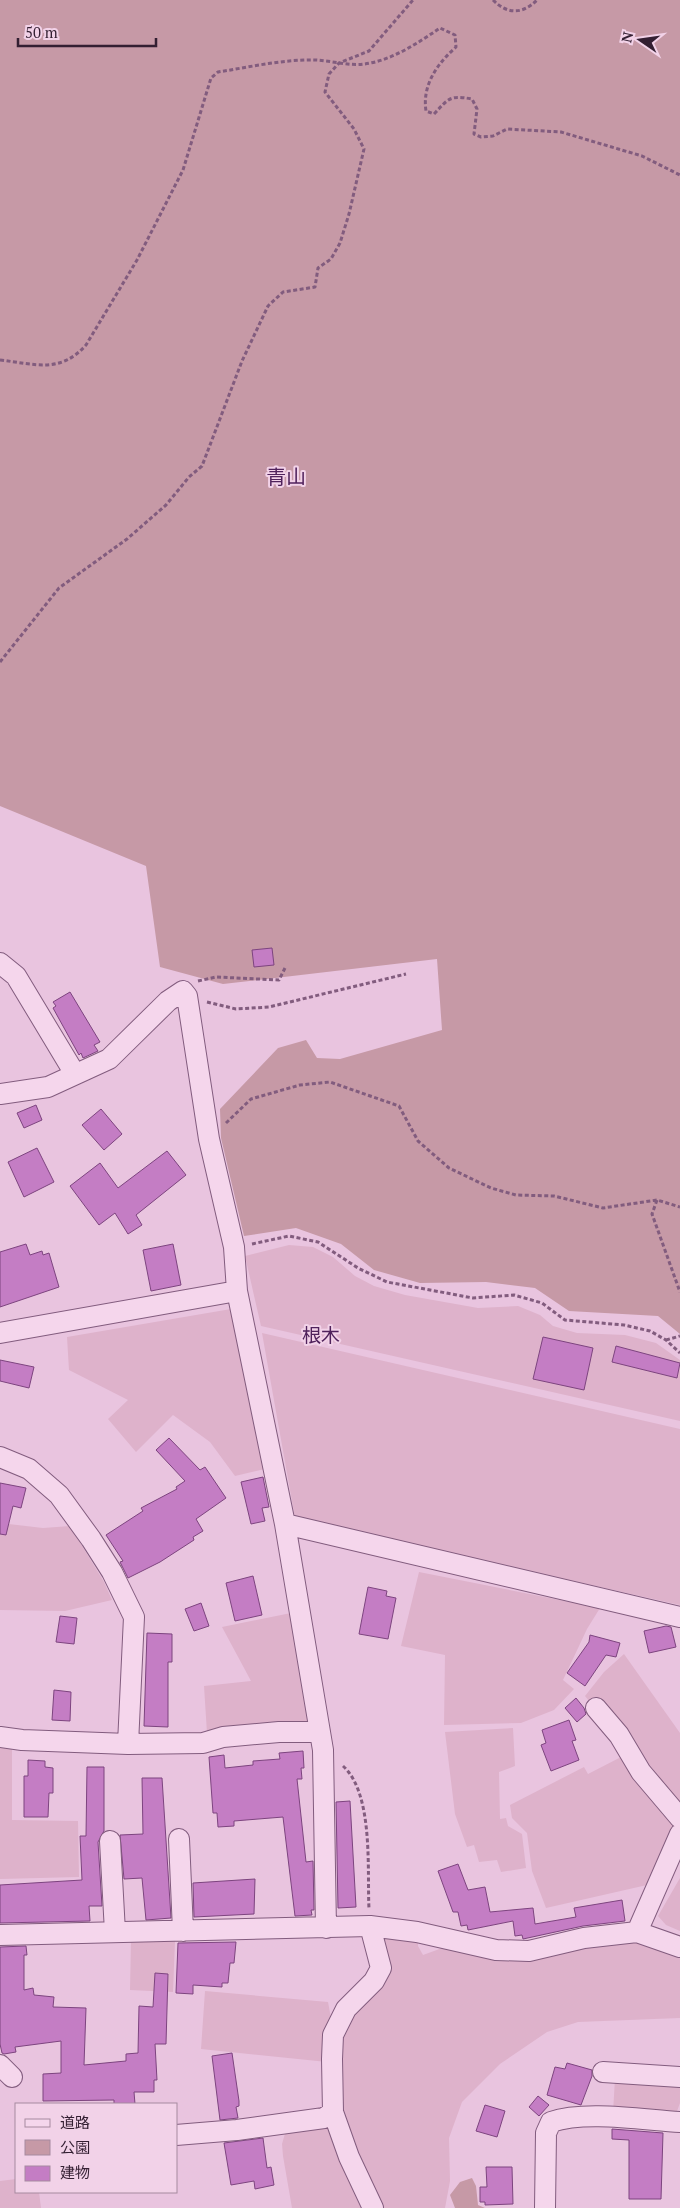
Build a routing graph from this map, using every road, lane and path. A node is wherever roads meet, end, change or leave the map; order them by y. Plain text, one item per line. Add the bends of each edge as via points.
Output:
1 (413, 0) edge
2 (493, 0) edge
3 (536, 0) edge
4 (339, 63) junction
5 (680, 175) edge
6 (0, 360) edge
7 (0, 662) edge
8 (0, 963) edge
9 (285, 968) dead end
10 (406, 974) dead end
11 (185, 994) junction
12 (75, 1074) junction
13 (0, 1094) edge
14 (209, 1138) junction
15 (657, 1200) junction
16 (680, 1207) edge
17 (234, 1247) junction
18 (237, 1291) junction
19 (680, 1292) edge
20 (0, 1333) edge
21 (680, 1336) edge
22 (666, 1340) junction
23 (680, 1353) edge
24 (0, 1457) edge
25 (285, 1524) junction
26 (680, 1617) edge
27 (596, 1708) dead end
28 (0, 1737) edge
29 (322, 1741) junction
30 (128, 1744) junction
31 (680, 1818) edge
32 (680, 1834) edge
33 (179, 1838) dead end
34 (110, 1842) dead end
35 (370, 1926) junction
36 (326, 1928) junction
37 (183, 1931) junction
38 (115, 1932) junction
39 (638, 1932) junction
40 (0, 1935) edge
41 (680, 1947) edge
42 (603, 2072) dead end
43 (680, 2077) edge
44 (332, 2112) junction
45 (680, 2122) edge
46 (178, 2135) edge
47 (374, 2208) edge
48 (545, 2208) edge

1 - 4 path via 369,51
2 - 3 path via 512,11 527,9
4 - 5 path via 363,64 384,59 440,28 455,35 456,47 442,60 427,85 426,111 434,114 448,99 456,96 472,99 477,109 474,134 480,137 493,136 507,129 561,132 642,156
4 - 6 path via 317,60 278,62 218,72 211,78 183,170 137,260 86,345 75,356 58,365
4 - 7 path via 329,74 325,92 354,128 364,149 350,214 336,251 318,268 315,287 283,292 268,306 242,361 202,466 166,505 127,539 59,588
8 - 12 street via 16,976
9 - 11 path via 279,980 216,977 195,982
10 - 11 path via 269,1007 236,1009
11 - 12 street via 168,1001 109,1059
11 - 14 street
12 - 13 street via 48,1087
14 - 15 path via 251,1098 300,1085 330,1082 399,1106 418,1140 449,1168 491,1188 516,1195 554,1196 603,1208
14 - 17 street
15 - 16 path
15 - 19 path via 652,1214
17 - 18 street
17 - 22 path via 289,1236 318,1242 387,1282 473,1298 514,1295 542,1303 565,1320 624,1325 650,1331
18 - 20 street
18 - 25 street
21 - 22 path
22 - 23 path
24 - 30 street via 29,1469 59,1495 92,1539 134,1617
25 - 26 street
25 - 29 street
27 - 31 street via 619,1734 641,1772
28 - 30 street
29 - 30 street via 279,1732 223,1737 203,1743
29 - 35 path via 347,1770 362,1799
29 - 36 street
32 - 39 street
33 - 37 street
34 - 38 street
35 - 36 street
35 - 39 street via 417,1932 496,1950 529,1951 584,1938
35 - 44 street via 381,1968 374,1981 346,2009 333,2035
36 - 37 street
37 - 38 street
38 - 40 street
39 - 41 street
42 - 43 street
44 - 46 street via 324,2118
44 - 47 street via 348,2157
45 - 48 street via 582,2116 552,2122 546,2133

